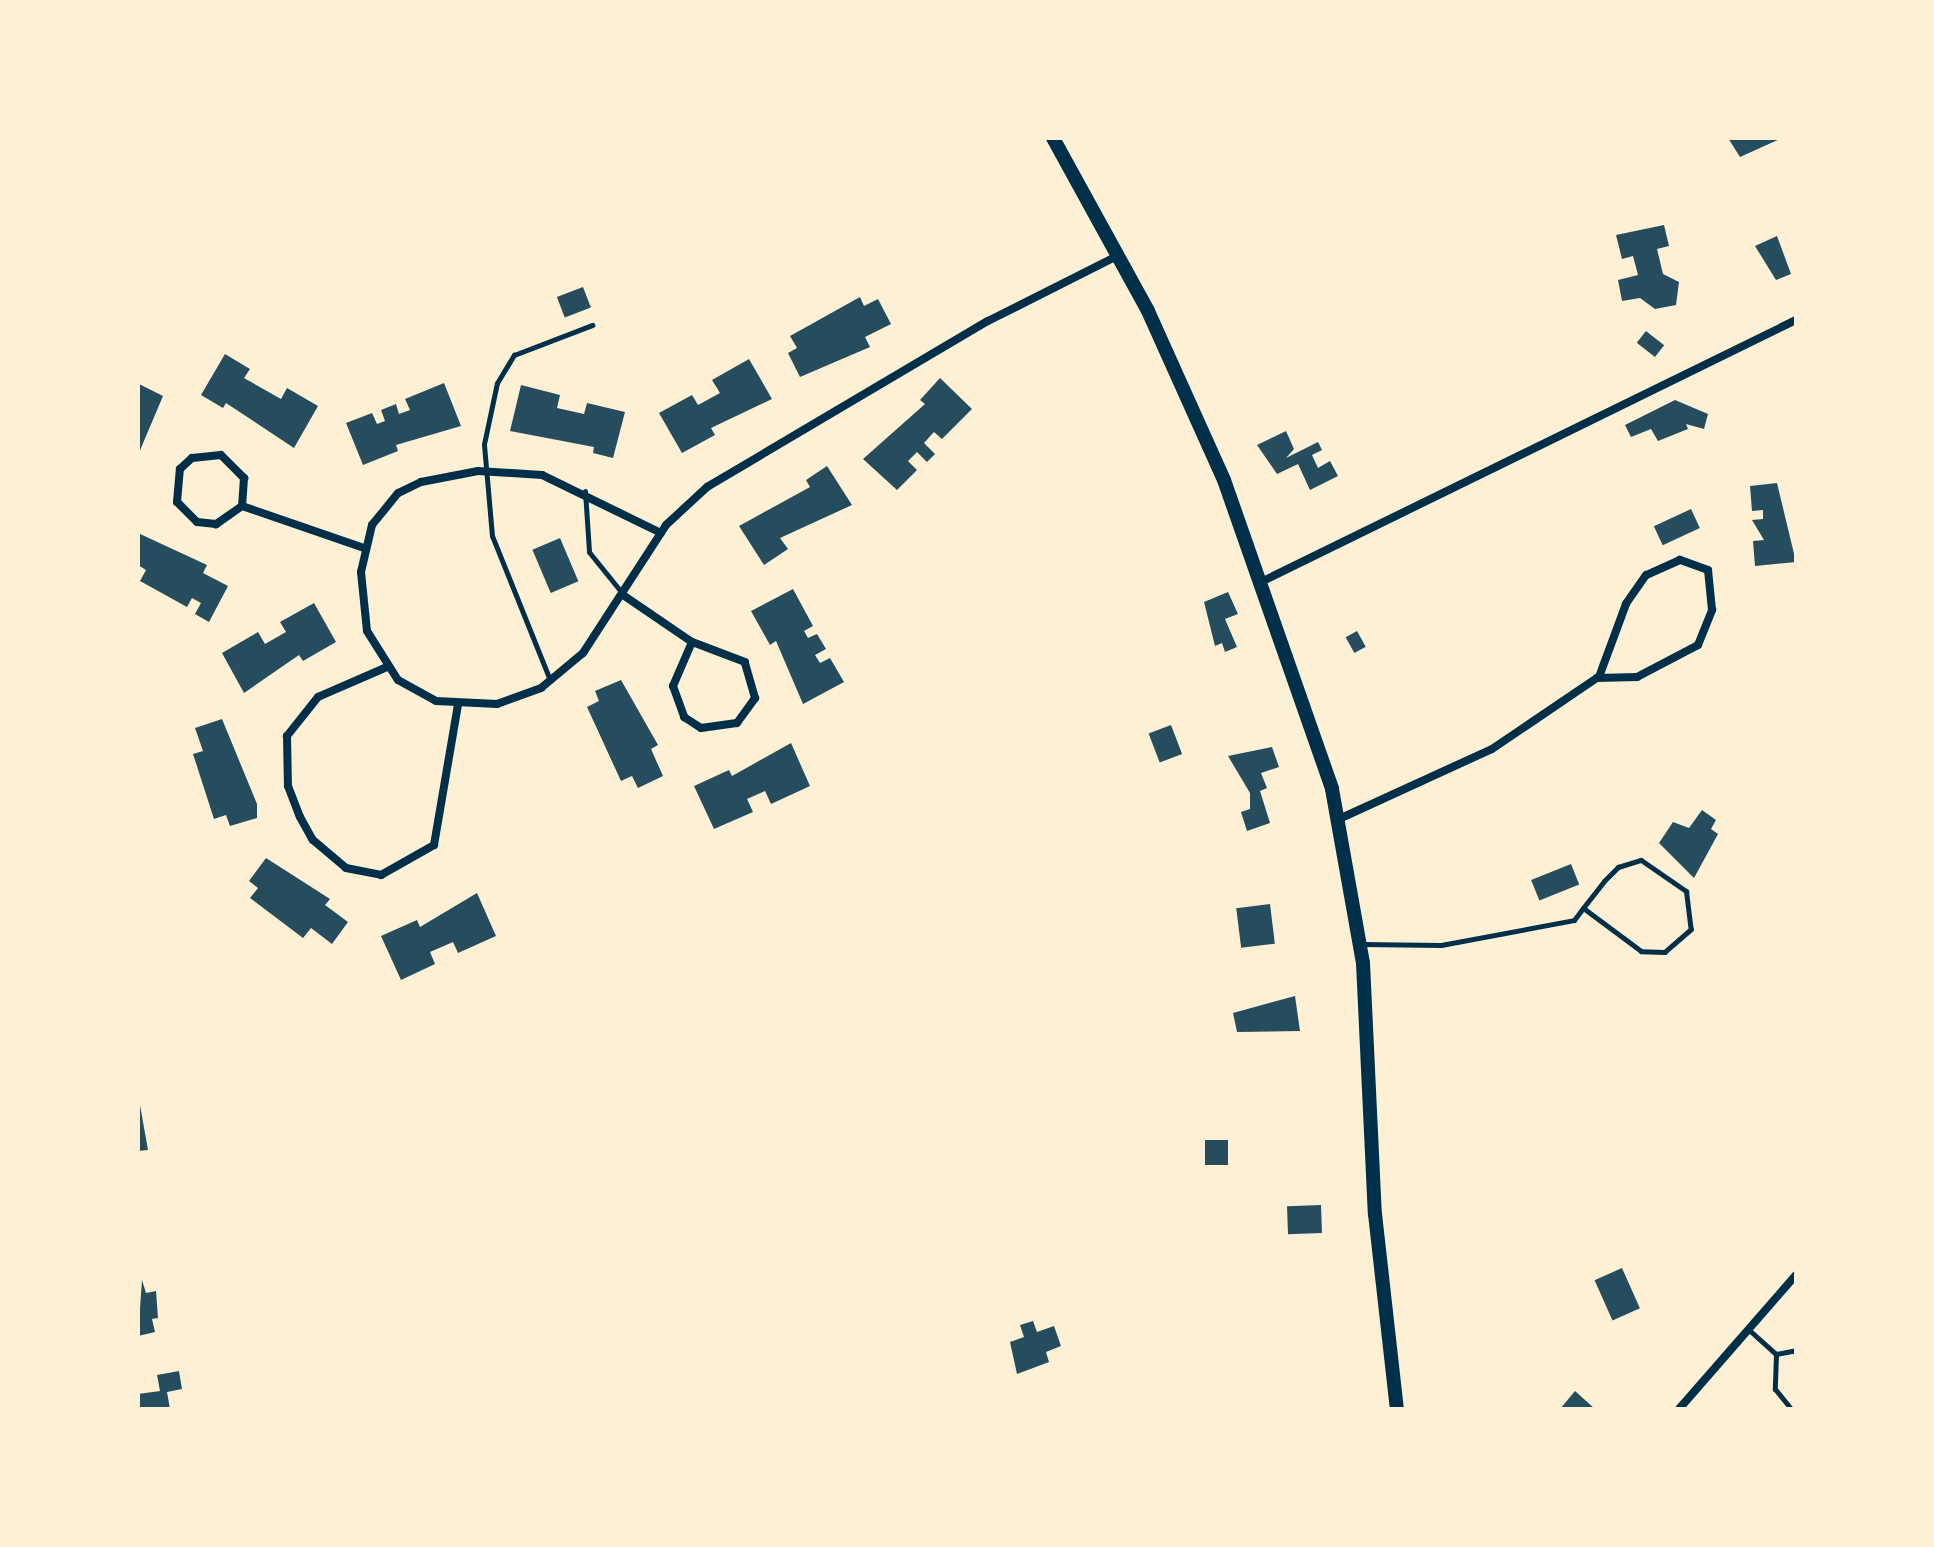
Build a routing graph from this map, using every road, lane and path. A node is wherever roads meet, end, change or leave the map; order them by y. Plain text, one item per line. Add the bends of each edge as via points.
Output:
1 (1053, 138) edge
2 (1117, 256) junction
3 (1796, 320) edge
4 (592, 325) dead end
5 (483, 471) junction
6 (585, 491) junction
7 (242, 506) junction
8 (661, 533) junction
9 (364, 548) junction
10 (1263, 581) junction
11 (623, 595) junction
12 (692, 642) junction
13 (387, 667) junction
14 (1599, 677) junction
15 (551, 681) junction
16 (458, 705) junction
17 (1339, 819) junction
18 (1583, 908) junction
19 (1361, 944) junction
20 (1796, 1275) edge
21 (1747, 1328) junction
22 (1796, 1350) edge
23 (1776, 1354) junction
24 (1397, 1409) edge
25 (1679, 1409) edge
26 (1791, 1409) edge

1 - 2 street
2 - 8 street via 749,460 707,487
2 - 10 street via 1176,367
3 - 10 street
4 - 5 lane via 527,348 506,365 490,408
5 - 6 street via 542,475
5 - 9 street via 445,475 398,493
5 - 15 lane via 492,536
6 - 8 street
6 - 11 lane via 589,552
7 - 7 street via 244,478 221,455 192,458 180,469 177,502 197,522 216,524
7 - 9 street
8 - 11 street
9 - 13 street via 363,611
10 - 17 street
11 - 12 street
11 - 15 street via 583,653
12 - 12 street via 673,686 676,703 701,728 737,723 755,698 745,662
13 - 16 street via 414,691
13 - 16 street via 318,697 287,736 288,786 300,817 313,840 346,868 381,875 434,845
14 - 14 street via 1637,677 1698,645 1712,610 1708,570 1680,560 1646,575 1626,604
14 - 17 street via 1492,749
15 - 16 street via 497,704
17 - 19 street
18 - 18 lane via 1618,867 1641,860 1686,891 1691,929 1665,952 1641,951
18 - 19 lane via 1574,920 1441,945
19 - 24 street via 1375,1214
20 - 21 street
21 - 23 lane
21 - 25 street
22 - 23 lane
23 - 26 lane via 1775,1389

